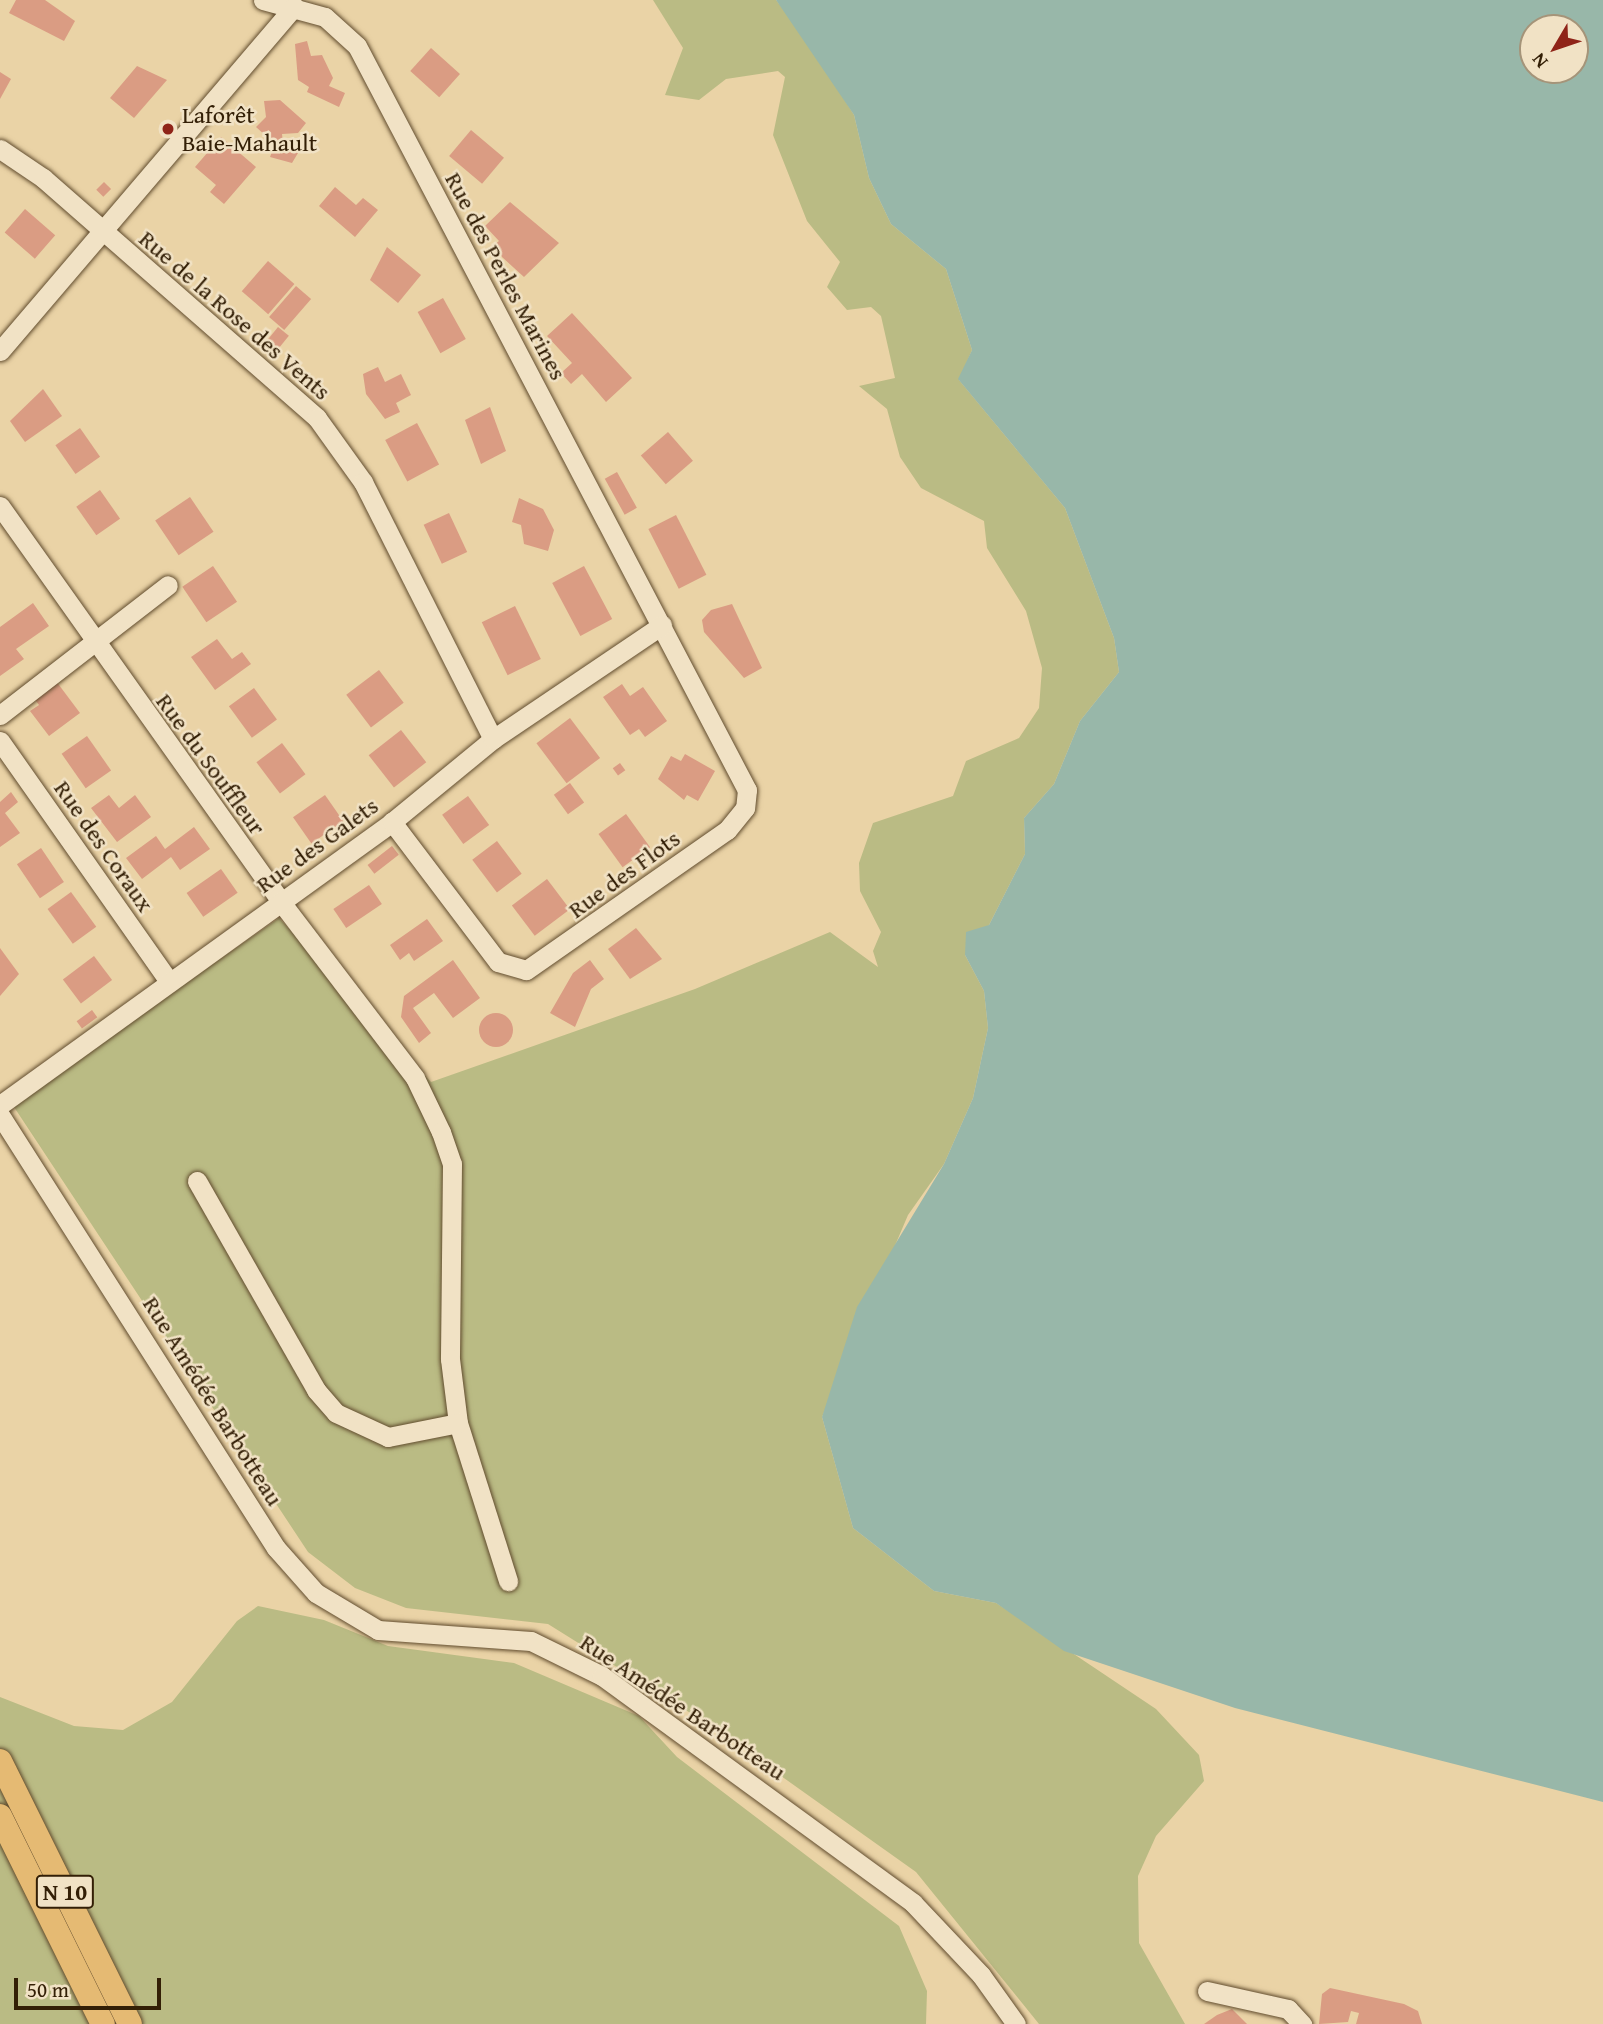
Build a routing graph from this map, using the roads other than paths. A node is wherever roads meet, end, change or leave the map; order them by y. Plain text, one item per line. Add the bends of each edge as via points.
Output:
1 (263, 0) edge
2 (294, 7) junction
3 (0, 149) edge
4 (101, 231) junction
5 (0, 351) edge
6 (0, 506) edge
7 (168, 585) dead end
8 (662, 625) junction
9 (92, 642) junction
10 (0, 715) edge
11 (493, 739) junction
12 (0, 741) edge
13 (392, 822) junction
14 (281, 902) junction
15 (167, 979) junction
16 (0, 1105) edge
17 (0, 1115) edge
18 (197, 1181) dead end
19 (458, 1423) junction
20 (508, 1581) dead end
21 (0, 1760) edge
22 (0, 1816) edge
23 (1207, 1991) dead end
24 (103, 2024) edge
25 (130, 2024) edge
26 (1016, 2024) edge
27 (1302, 2024) edge

1 - 2 street, Rue des Perles Marines
2 - 4 street
2 - 8 street, Rue des Perles Marines via 337,24 357,46
3 - 4 street, Rue de la Rose des Vents via 43,178
4 - 5 street
4 - 11 street, Rue de la Rose des Vents via 284,384 331,435 363,482
6 - 9 street, Rue du Souffleur
7 - 9 street
8 - 11 street, Rue des Galets
8 - 13 street, Rue des Flots via 744,777 745,808 727,830 548,959 515,970 489,952
9 - 10 street
9 - 14 street, Rue du Souffleur
11 - 13 street, Rue des Galets
12 - 15 street, Rue des Coraux
13 - 14 street, Rue des Galets
14 - 15 street, Rue des Galets
14 - 19 street, Rue du Souffleur via 415,1078 452,1164 450,1359
15 - 16 street, Rue des Galets
17 - 26 street, Rue Amédée Barbotteau via 276,1548 316,1593 378,1629 531,1641 602,1676 913,1903 982,1975
18 - 19 street via 316,1390 336,1413 388,1437
19 - 20 street, Rue du Souffleur
21 - 25 main road, N 10
22 - 24 main road, N 10
23 - 27 street via 1288,2009

